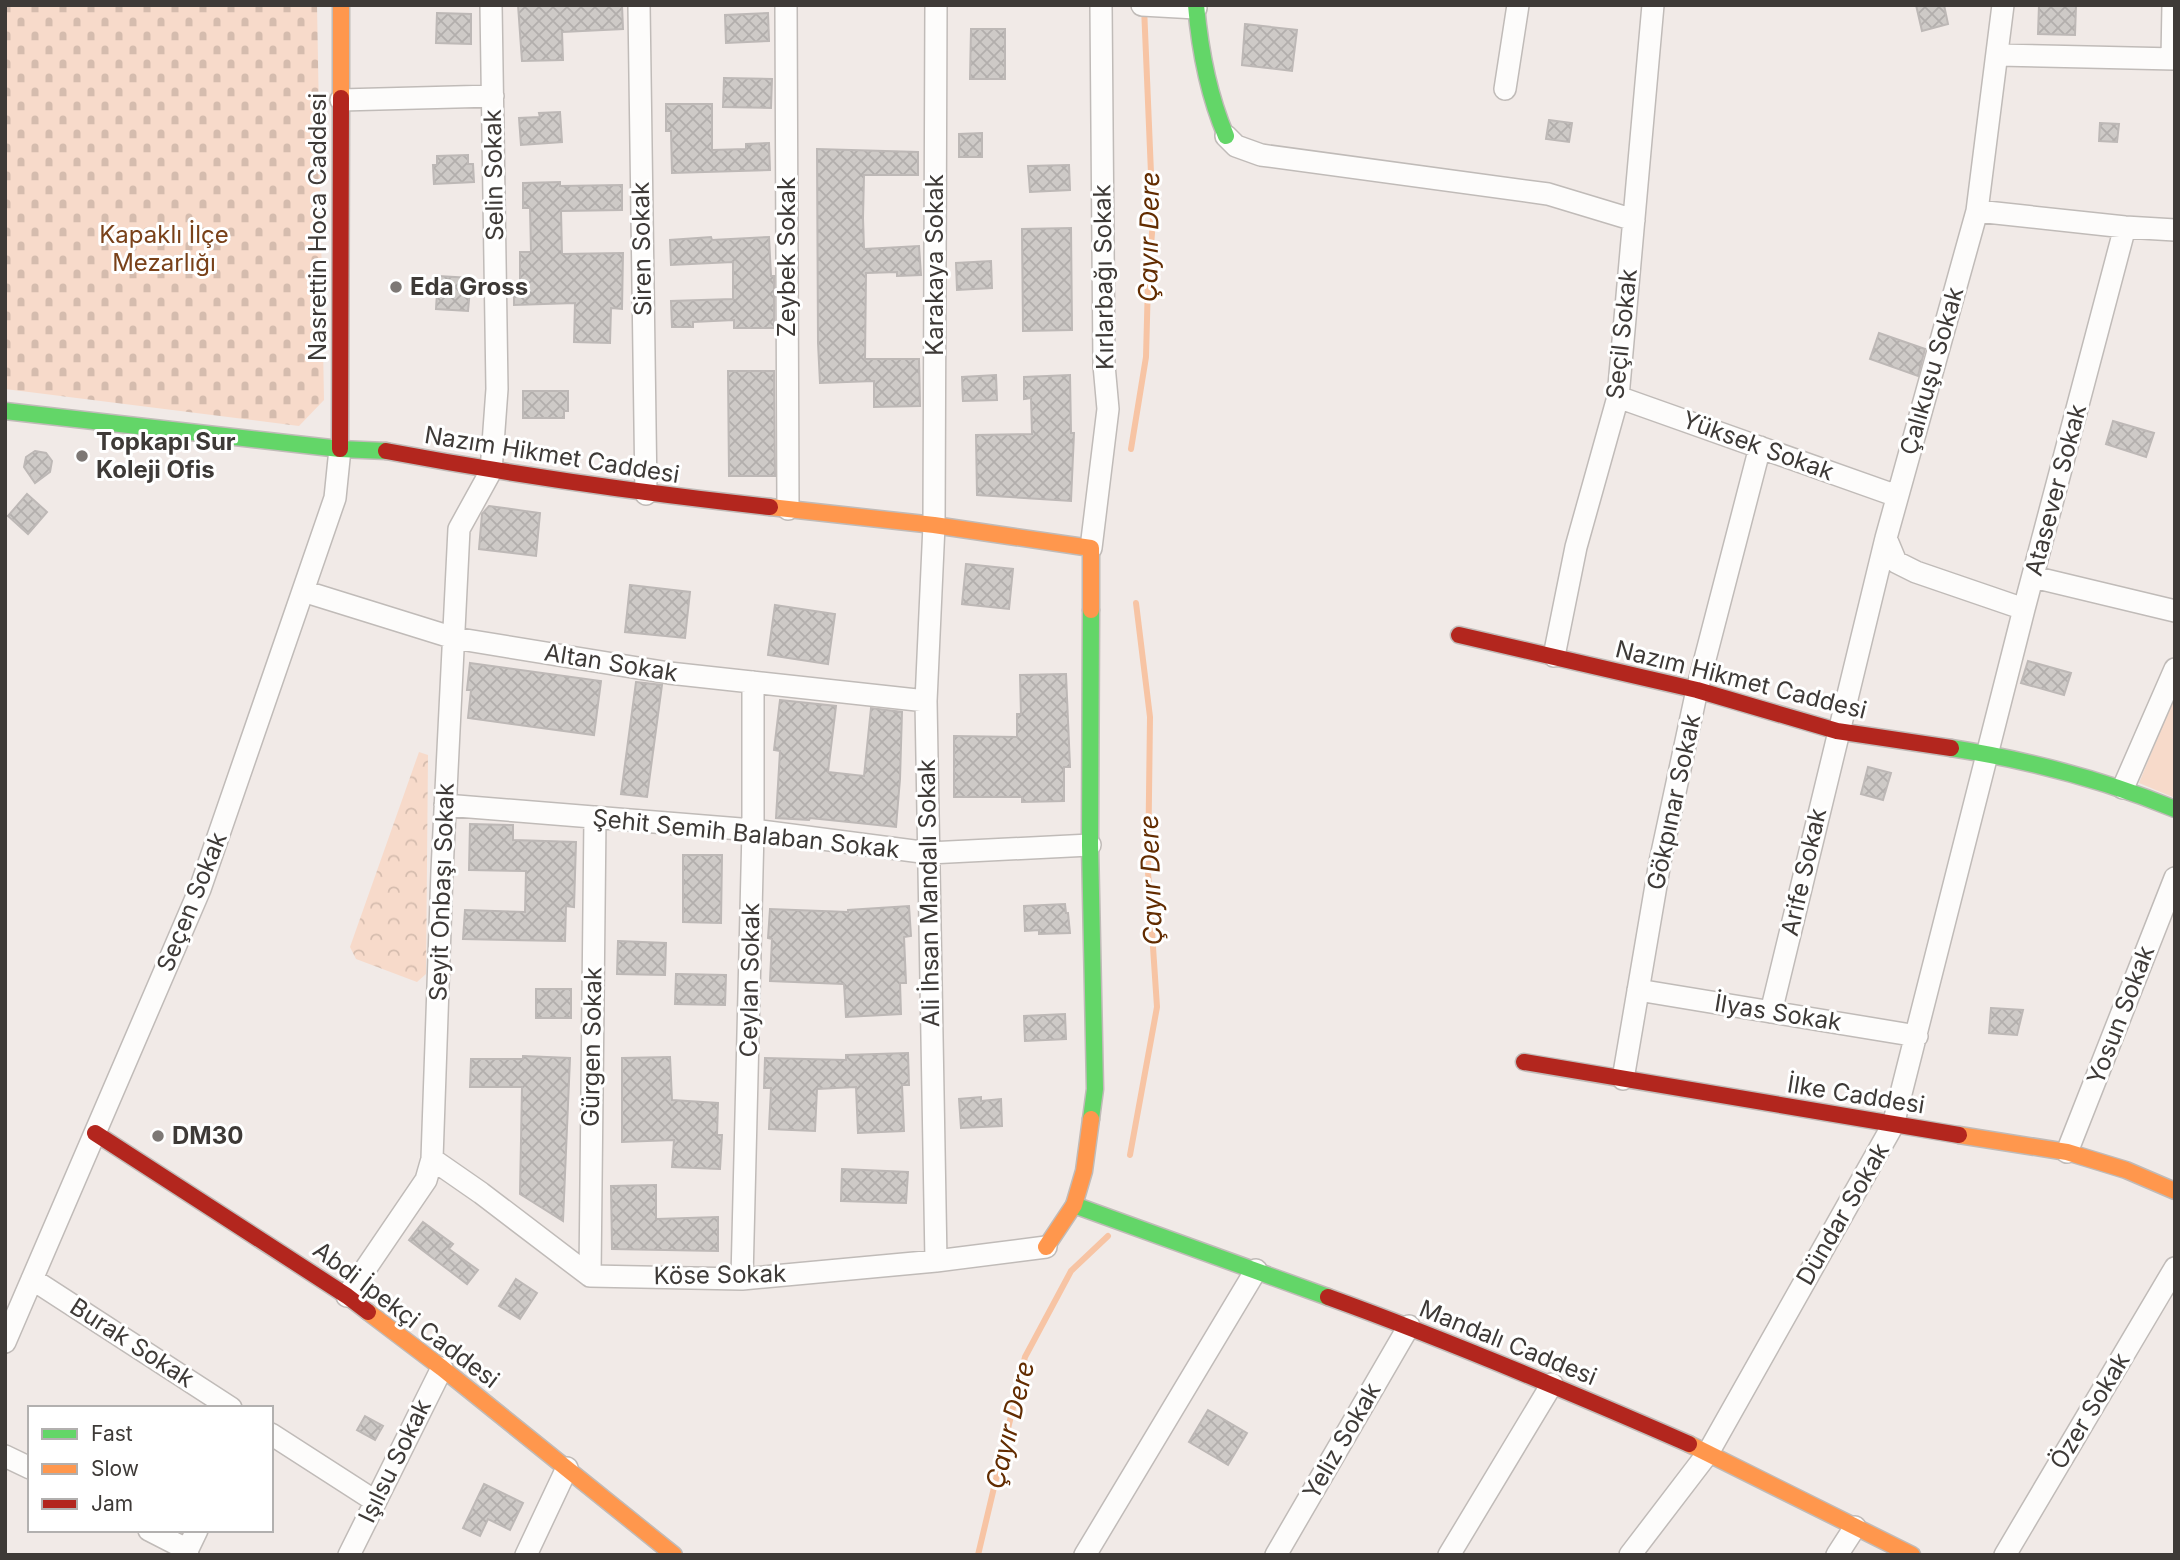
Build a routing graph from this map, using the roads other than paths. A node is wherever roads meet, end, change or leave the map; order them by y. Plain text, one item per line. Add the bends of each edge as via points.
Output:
1 (341, 5) edge
2 (491, 5) edge
3 (639, 5) edge
4 (786, 5) edge
5 (936, 5) edge
6 (1100, 5) edge
7 (1115, 5) edge
8 (1142, 5) edge
9 (1518, 5) edge
10 (1653, 5) edge
11 (2003, 5) edge
12 (2173, 5) edge
13 (1196, 6) edge
14 (1998, 55) junction
15 (2173, 59) edge
16 (1505, 89) dead end
17 (493, 96) junction
18 (341, 100) junction
19 (1226, 136) joint
20 (1977, 211) junction
21 (1634, 220) junction
22 (2125, 228) junction
23 (2175, 230) edge
24 (1618, 397) junction
25 (5, 411) edge
26 (1760, 447) junction
27 (340, 449) junction
28 (491, 471) junction
29 (646, 494) junction
30 (1897, 496) junction
31 (788, 509) junction
32 (934, 525) junction
33 (1885, 538) junction
34 (1091, 548) junction
35 (2033, 577) junction
36 (303, 591) junction
37 (2024, 609) junction
38 (2175, 611) edge
39 (1459, 635) dead end
40 (454, 638) junction
41 (1554, 656) junction
42 (2175, 669) edge
43 (753, 682) junction
44 (1697, 690) junction
45 (926, 701) junction
46 (1838, 731) junction
47 (1988, 754) junction
48 (2123, 789) junction
49 (445, 805) junction
50 (2175, 809) edge
51 (595, 817) junction
52 (754, 830) junction
53 (1090, 845) junction
54 (929, 853) junction
55 (2175, 877) edge
56 (1638, 990) junction
57 (1771, 1012) junction
58 (1917, 1036) junction
59 (1524, 1062) dead end
60 (1623, 1079) junction
61 (1893, 1125) junction
62 (95, 1133) junction
63 (2067, 1152) junction
64 (432, 1159) junction
65 (2175, 1191) edge
66 (1074, 1205) junction
67 (1046, 1247) joint
68 (936, 1261) junction
69 (2175, 1268) edge
70 (1256, 1270) junction
71 (590, 1276) junction
72 (32, 1279) junction
73 (742, 1279) junction
74 (347, 1296) junction
75 (1409, 1326) junction
76 (5, 1342) edge
77 (442, 1367) junction
78 (1552, 1384) junction
79 (228, 1406) edge
80 (273, 1435) edge
81 (1707, 1453) junction
82 (5, 1456) edge
83 (28, 1467) edge
84 (567, 1468) junction
85 (375, 1502) junction
86 (1855, 1527) junction
87 (152, 1532) edge
88 (196, 1532) edge
89 (187, 1553) edge
90 (349, 1555) edge
91 (526, 1555) edge
92 (674, 1555) edge
93 (1085, 1555) edge
94 (1276, 1555) edge
95 (1449, 1555) edge
96 (1630, 1555) edge
97 (1837, 1555) edge
98 (1912, 1555) edge
99 (2005, 1555) edge

1 - 18 street, Nasrettin Hoca Caddesi
2 - 17 street, Selin Sokak
3 - 29 street, Siren Sokak
4 - 31 street, Zeybek Sokak
5 - 32 street, Karakaya Sokak
6 - 7 street
6 - 34 street, Kırlarbağı Sokak via 1108,409
8 - 13 street
9 - 16 street
10 - 21 street, Seçil Sokak
11 - 14 street, Çalıkuşu Sokak
12 - 15 street
13 - 19 street via 1205,81
14 - 15 street
14 - 20 street, Çalıkuşu Sokak
17 - 18 street
17 - 28 street, Selin Sokak via 497,389
18 - 27 street, Nasrettin Hoca Caddesi
19 - 21 street via 1236,146 1261,155 1548,194
20 - 22 street
20 - 30 street, Çalıkuşu Sokak
21 - 24 street, Seçil Sokak
22 - 23 street
22 - 35 street, Atasever Sokak
24 - 26 street, Yüksek Sokak
24 - 41 street, Seçil Sokak via 1576,547
25 - 27 street, Nazım Hikmet Caddesi
26 - 30 street, Yüksek Sokak
26 - 44 street, Gökpınar Sokak
27 - 28 street, Nazım Hikmet Caddesi via 383,451
27 - 36 street, Seçen Sokak via 335,498
28 - 29 street, Nazım Hikmet Caddesi
28 - 40 street, Seyit Onbaşı Sokak via 459,529
29 - 31 street, Nazım Hikmet Caddesi
30 - 33 street, Çalıkuşu Sokak
31 - 32 street, Nazım Hikmet Caddesi
32 - 34 street, Nazım Hikmet Caddesi
32 - 45 street, Ali İhsan Mandalı Sokak
33 - 37 street via 1896,562
33 - 46 street, Çalıkuşu Sokak
34 - 53 street
35 - 37 street, Atasever Sokak
35 - 38 street
36 - 40 street, Altan Sokak
36 - 62 street, Seçen Sokak via 200,889
37 - 47 street, Atasever Sokak
39 - 41 street, Nazım Hikmet Caddesi
40 - 43 street, Altan Sokak
40 - 49 street, Seyit Onbaşı Sokak
41 - 44 street, Nazım Hikmet Caddesi
42 - 48 street
43 - 45 street, Altan Sokak
43 - 52 street, Ceylan Sokak
44 - 46 street, Nazım Hikmet Caddesi
44 - 56 street, Gökpınar Sokak
45 - 54 street, Ali İhsan Mandalı Sokak
46 - 47 street, Nazım Hikmet Caddesi
46 - 57 street, Arife Sokak
47 - 48 street, Nazım Hikmet Caddesi
47 - 58 street, Dündar Sokak
48 - 50 street, Nazım Hikmet Caddesi
49 - 51 street, Şehit Semih Balaban Sokak
49 - 64 street, Seyit Onbaşı Sokak
51 - 52 street, Şehit Semih Balaban Sokak
51 - 71 street, Gürgen Sokak
52 - 54 street, Şehit Semih Balaban Sokak
52 - 73 street, Ceylan Sokak
53 - 54 street, Şehit Semih Balaban Sokak
53 - 66 street via 1094,1089 1084,1171
54 - 68 street, Ali İhsan Mandalı Sokak
55 - 63 street, Yosun Sokak
56 - 57 street, İlyas Sokak
56 - 60 street, Gökpınar Sokak
57 - 58 street, İlyas Sokak
58 - 61 street, Dündar Sokak
59 - 60 street, İlke Caddesi
60 - 61 street, İlke Caddesi
61 - 63 street, İlke Caddesi
61 - 81 street, Dündar Sokak
62 - 72 street, Seçen Sokak
62 - 74 street, Abdi İpekçi Caddesi
63 - 65 street, İlke Caddesi
64 - 71 street
64 - 74 street, Seyit Onbaşı Sokak via 426,1180
66 - 67 street
66 - 70 street, Mandalı Caddesi
67 - 68 street, Köse Sokak
68 - 73 street, Köse Sokak
69 - 99 street, Özer Sokak
70 - 75 street, Mandalı Caddesi
70 - 93 street
71 - 73 street, Köse Sokak
72 - 76 street, Seçen Sokak
72 - 79 street, Burak Sokak
74 - 77 street, Abdi İpekçi Caddesi
75 - 78 street, Mandalı Caddesi
75 - 94 street, Yeliz Sokak
77 - 84 street, Abdi İpekçi Caddesi
77 - 85 street, Işılsu Sokak
78 - 81 street, Mandalı Caddesi
78 - 95 street
80 - 85 street
81 - 86 street, Mandalı Caddesi
81 - 96 street, Dündar Sokak
82 - 83 street
84 - 91 street
84 - 92 street, Abdi İpekçi Caddesi
85 - 90 street, Işılsu Sokak
86 - 97 street
86 - 98 street, Mandalı Caddesi
87 - 89 street
88 - 89 street

